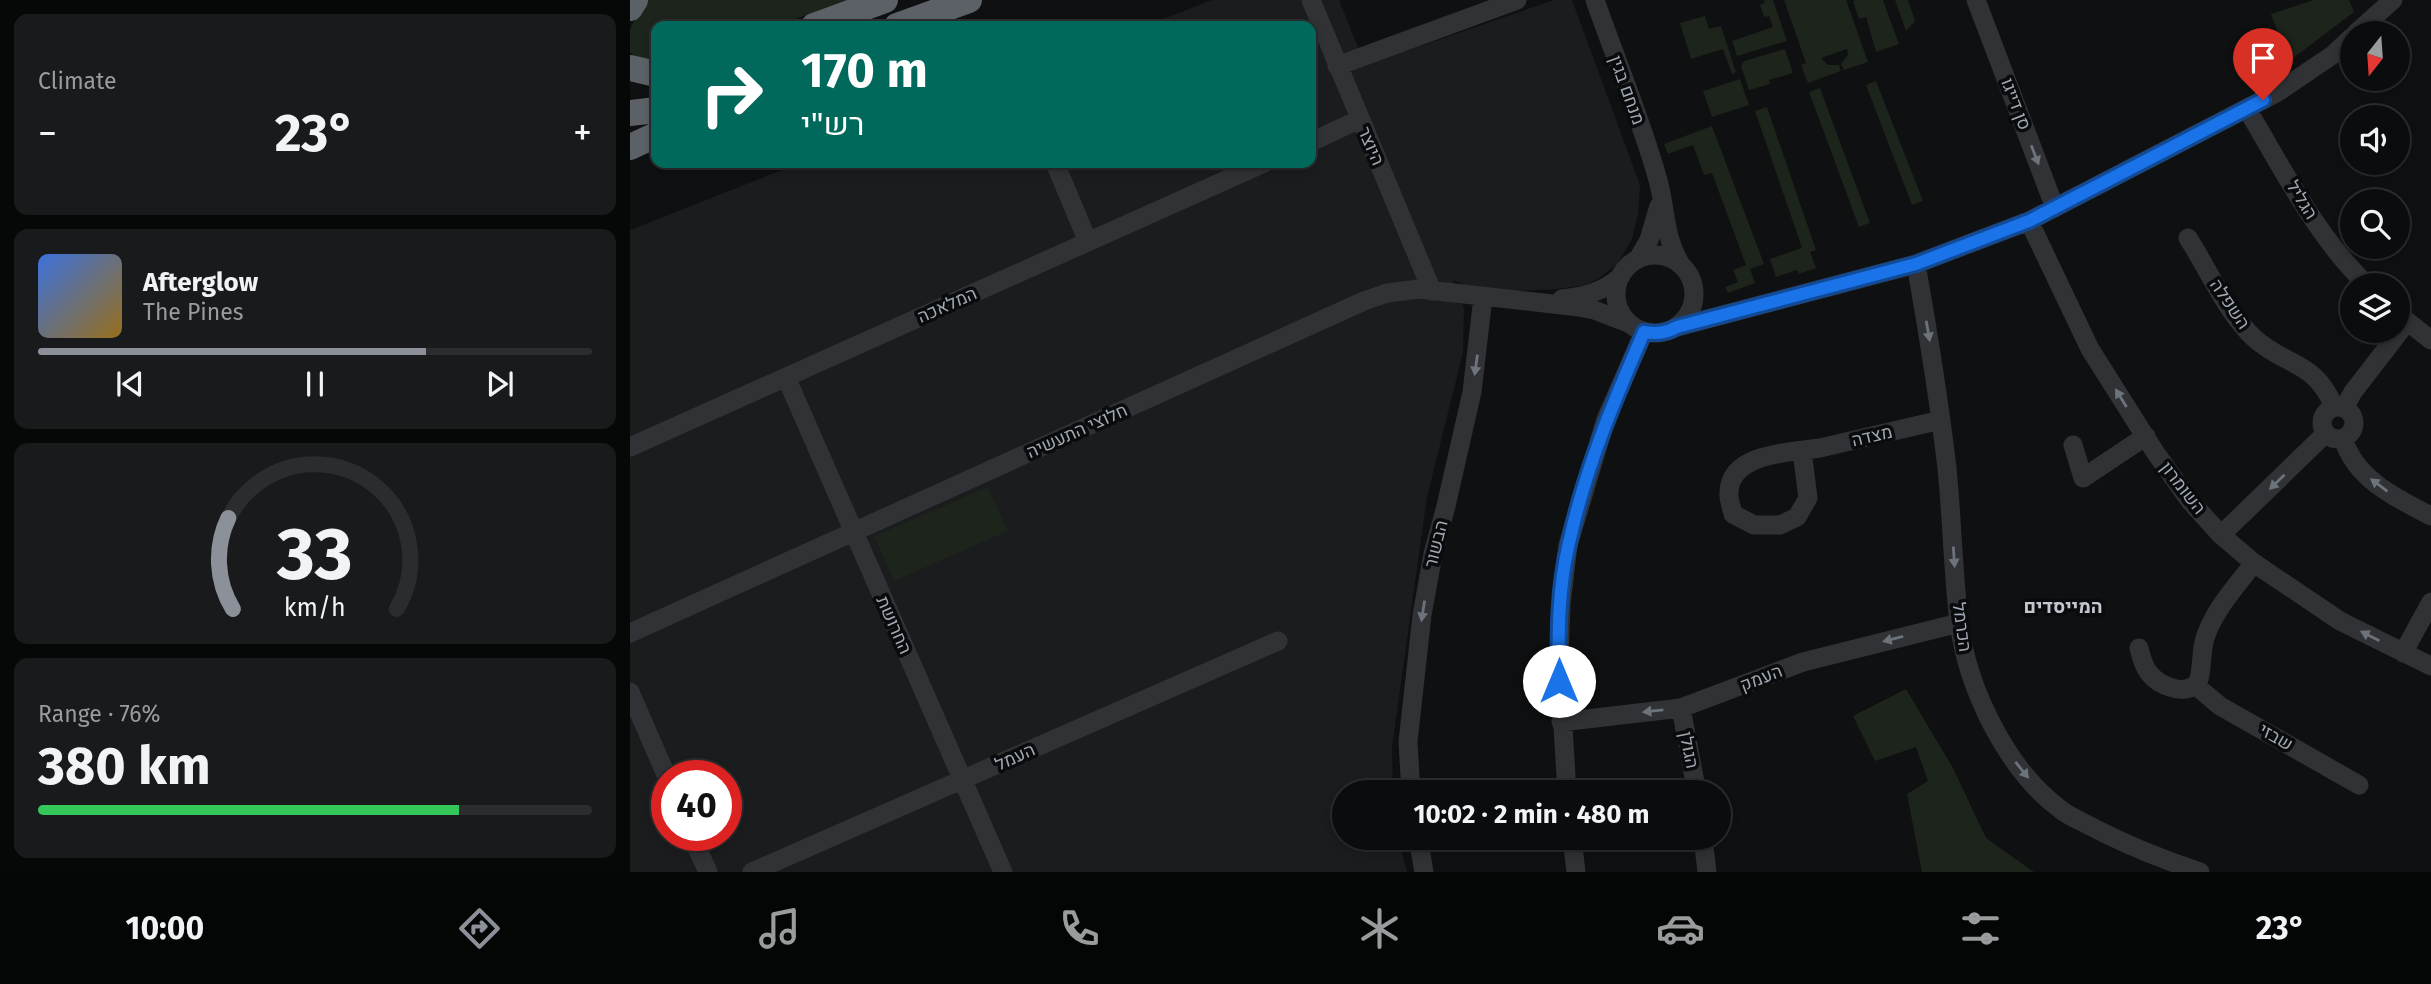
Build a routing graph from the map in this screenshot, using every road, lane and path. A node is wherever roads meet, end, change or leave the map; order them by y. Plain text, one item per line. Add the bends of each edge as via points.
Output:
1 (635, 0) edge
2 (886, 0) edge
3 (969, 0) edge
4 (1311, 0) edge
5 (1517, 0) edge
6 (1595, 0) edge
7 (1976, 0) edge
8 (2393, 0) edge
9 (630, 8) edge
10 (931, 14) junction
11 (828, 21) edge
12 (911, 21) edge
13 (915, 21) edge
14 (2369, 21) edge
15 (2340, 47) edge
16 (1337, 66) junction
17 (630, 68) edge
18 (651, 73) edge
19 (651, 84) edge
20 (630, 86) edge
21 (2247, 109) junction
22 (651, 111) edge
23 (630, 113) edge
24 (1360, 119) junction
25 (651, 137) edge
26 (1316, 140) edge
27 (630, 147) edge
28 (1057, 168) edge
29 (1253, 168) edge
30 (1658, 181) junction
31 (2055, 208) junction
32 (2029, 221) junction
33 (2188, 238) dead end
34 (1088, 242) junction
35 (1638, 259) junction
36 (1680, 263) junction
37 (1916, 264) junction
38 (2357, 273) edge
39 (1620, 276) junction
40 (1693, 283) junction
41 (1432, 290) junction
42 (1483, 298) junction
43 (1537, 303) junction
44 (1735, 312) junction
45 (2410, 324) edge
46 (1636, 327) junction
47 (1677, 327) junction
48 (2431, 340) edge
49 (2386, 343) edge
50 (786, 377) junction
51 (2320, 380) junction
52 (2358, 385) junction
53 (2339, 407) junction
54 (1941, 420) junction
55 (2146, 436) junction
56 (2334, 436) junction
57 (2073, 445) dead end
58 (630, 447) edge
59 (1802, 451) junction
60 (2431, 516) edge
61 (853, 532) junction
62 (2221, 535) junction
63 (2254, 563) junction
64 (2431, 602) edge
65 (1959, 623) junction
66 (630, 633) edge
67 (1278, 641) dead end
68 (2139, 648) dead end
69 (2403, 653) junction
70 (2431, 666) edge
71 (2195, 685) junction
72 (630, 692) edge
73 (1681, 708) junction
74 (1561, 722) junction
75 (660, 760) edge
76 (963, 779) junction
77 (1410, 780) edge
78 (1566, 780) edge
79 (1695, 780) edge
80 (2359, 785) dead end
81 (1420, 850) edge
82 (1573, 850) edge
83 (1704, 850) edge
84 (698, 851) edge
85 (708, 872) edge
86 (752, 872) edge
87 (1003, 872) edge
88 (1424, 872) edge
89 (1576, 872) edge
90 (1707, 872) edge
91 (2200, 872) edge

1 - 9 highway
2 - 11 highway
3 - 10 highway
4 - 16 street, היוצר
5 - 16 street
6 - 30 street, מנחם בגין
7 -> 31 street, סן דייגו
8 - 14 street
10 - 12 highway
10 - 13 highway
15 - 21 street
16 - 24 street, היוצר
17 - 18 highway
19 - 20 highway
21 - 31 street
21 - 38 street, הגליל via 2308,212
22 - 23 highway
24 - 26 street
24 - 41 street, היוצר
25 - 27 highway
28 - 34 street
29 - 34 street, המלאכה
30 - 35 street, מנחם בגין via 1658,215
30 - 36 street, מנחם בגין via 1668,238
31 - 32 street
32 - 37 street
55 -> 32 street, השומרון via 2090,349
33 - 51 street, השפלה via 2234,316 2255,339
34 - 50 street, המלאכה
35 - 36 street via 1655,255
35 - 39 street
36 - 40 street
37 - 44 street
37 -> 54 street, הכרמל
39 - 43 street, חלוצי התעשיה via 1595,293
39 - 46 street via 1617,305
40 - 44 street via 1705,301
40 - 47 street via 1693,307
41 - 42 street, חלוצי התעשיה
41 - 61 street, חלוצי התעשיה via 1404,290 1364,301
42 - 43 street, חלוצי התעשיה
42 -> 77 street, הבשור via 1472,393 1422,615 1408,743
43 - 46 street, חלוצי התעשיה via 1594,310
44 - 47 street
45 - 48 street
46 - 47 street via 1656,334
46 - 74 street via 1568,545 1561,605
49 - 52 street
50 - 58 street, המלאכה
50 - 61 street, החרושת
51 - 52 street, השפלה
51 - 53 street, השפלה
52 - 53 street
53 - 56 street via 2326,411 2321,420
53 - 56 street via 2351,414 2354,424 2351,433
54 - 59 street, מצדה
54 -> 65 street, הכרמל
55 - 57 street via 2083,478
55 - 62 street, השומרון via 2190,501
60 -> 56 street via 2370,479
56 -> 62 street
59 - 59 street via 1765,456 1737,470 1728,492 1733,514 1754,525 1780,525 1797,517 1808,498
61 - 66 street, חלוצי התעשיה
61 - 76 street, החרושת
62 - 63 street, השומרון
69 -> 63 street, השומרון via 2340,621
63 - 71 street via 2217,611 2205,636
64 - 69 street
65 -> 73 street, העמק via 1803,662
65 -> 91 street, הכרמל via 1982,701 2007,751 2032,782 2060,810 2108,836
67 - 76 street, העמל
68 - 71 street via 2145,667 2157,681 2176,688
69 - 70 street, השומרון
71 - 80 street, שבזי via 2220,706
72 - 75 street
73 -> 74 street, העמק
73 - 79 street, הגולן
74 - 78 street
76 - 86 street, העמל
76 - 87 street, החרושת
81 - 88 street
82 - 89 street
83 - 90 street
84 - 85 street

